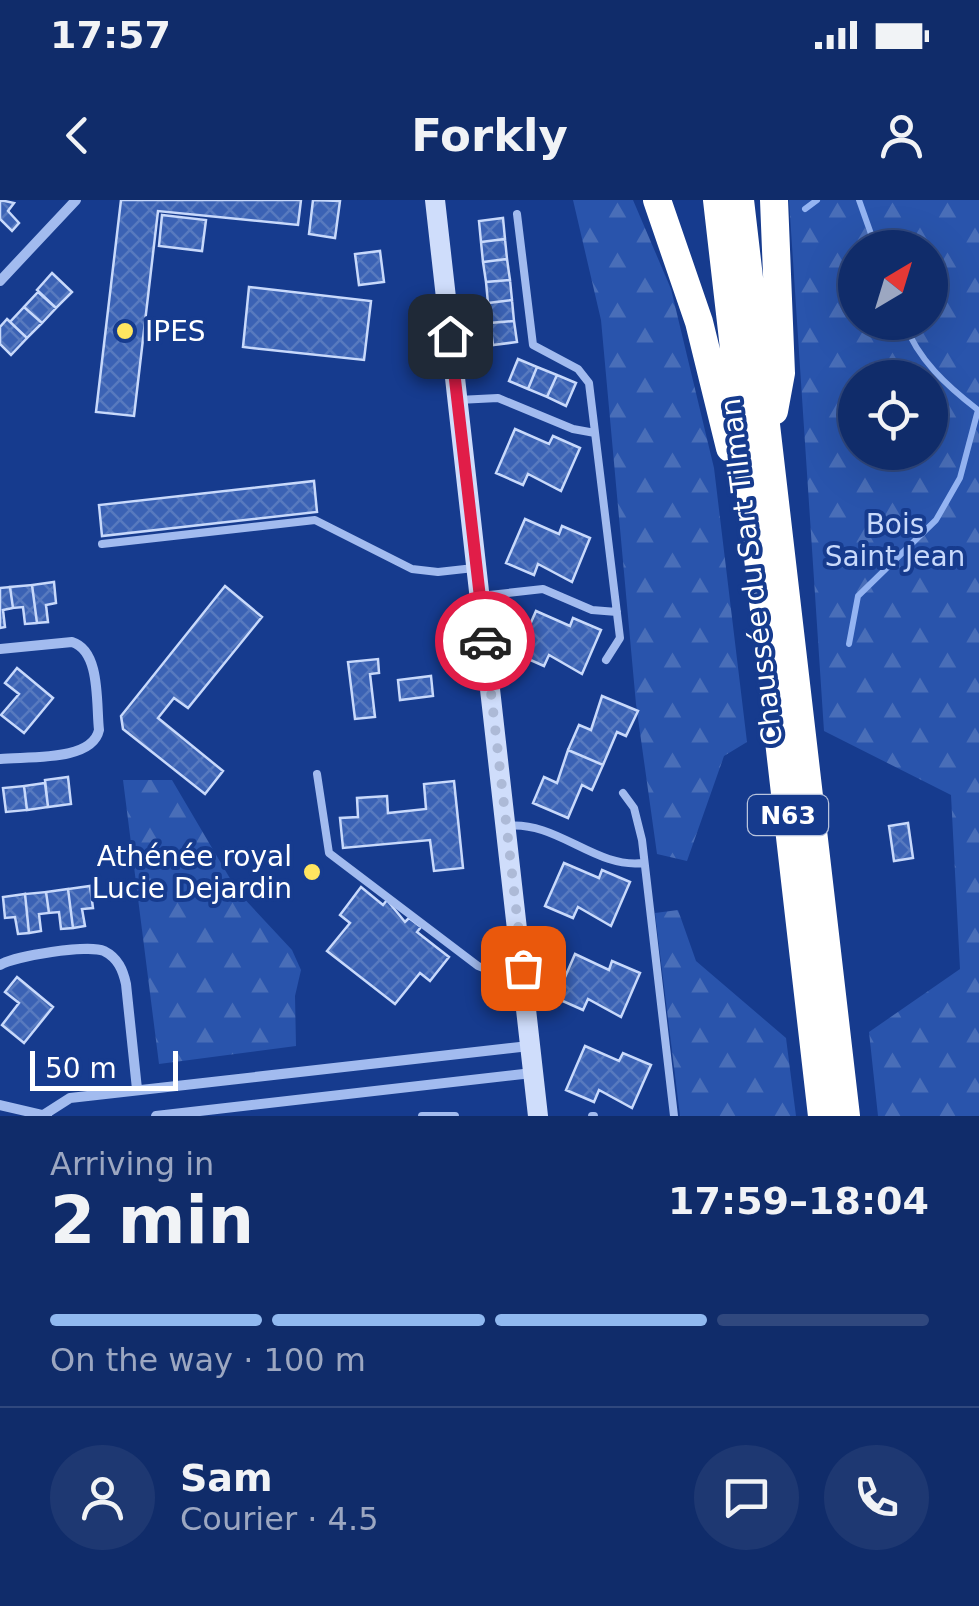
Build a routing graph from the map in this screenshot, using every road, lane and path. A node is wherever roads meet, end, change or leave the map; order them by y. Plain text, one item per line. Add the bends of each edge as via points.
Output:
1 (436, 200) edge
2 (657, 200) edge
3 (716, 200) edge
4 (740, 200) edge
5 (774, 200) edge
6 (68, 203) edge
7 (517, 214) dead end
8 (0, 280) edge
9 (458, 400) junction
10 (595, 432) junction
11 (769, 437) junction
12 (753, 513) junction
13 (102, 544) dead end
14 (476, 568) junction
15 (480, 596) junction
16 (616, 612) junction
17 (0, 650) edge
18 (606, 660) dead end
19 (0, 759) edge
20 (318, 774) dead end
21 (624, 793) dead end
22 (506, 826) junction
23 (644, 863) junction
24 (0, 966) edge
25 (523, 968) junction
26 (529, 1046) junction
27 (532, 1073) junction
28 (137, 1089) junction
29 (0, 1105) edge
30 (46, 1115) edge
31 (156, 1116) edge
32 (422, 1116) edge
33 (455, 1116) edge
34 (538, 1116) edge
35 (674, 1116) edge
36 (822, 1116) edge
37 (846, 1116) edge

1 - 9 street
2 - 12 highway
3 - 12 highway, Chaussée du Sart Tilman / N63
4 - 11 highway, Chaussée du Sart Tilman / N63
5 - 11 highway via 781,373
6 - 8 street
7 - 10 lane via 533,345 586,375
9 - 10 lane via 498,398
9 - 14 street
10 - 16 lane
11 - 37 highway, Chaussée du Sart Tilman / N63
12 - 36 highway, Chaussée du Sart Tilman / N63
13 - 14 lane via 315,520 412,569
14 - 15 street
15 - 16 lane via 544,590 592,610
15 - 22 street
16 - 18 lane via 618,645
17 - 19 street via 82,646 91,660 99,730 84,750
20 - 25 lane via 329,853 478,966 496,973
21 - 23 lane via 639,824
22 - 23 lane via 539,827 618,862
22 - 25 street
23 - 35 lane
24 - 28 street via 14,958 96,948 110,955 126,984
25 - 26 street
26 - 27 street
26 - 28 street
27 - 31 street
27 - 34 street
28 - 30 street via 62,1100
29 - 30 street
32 - 33 lane

